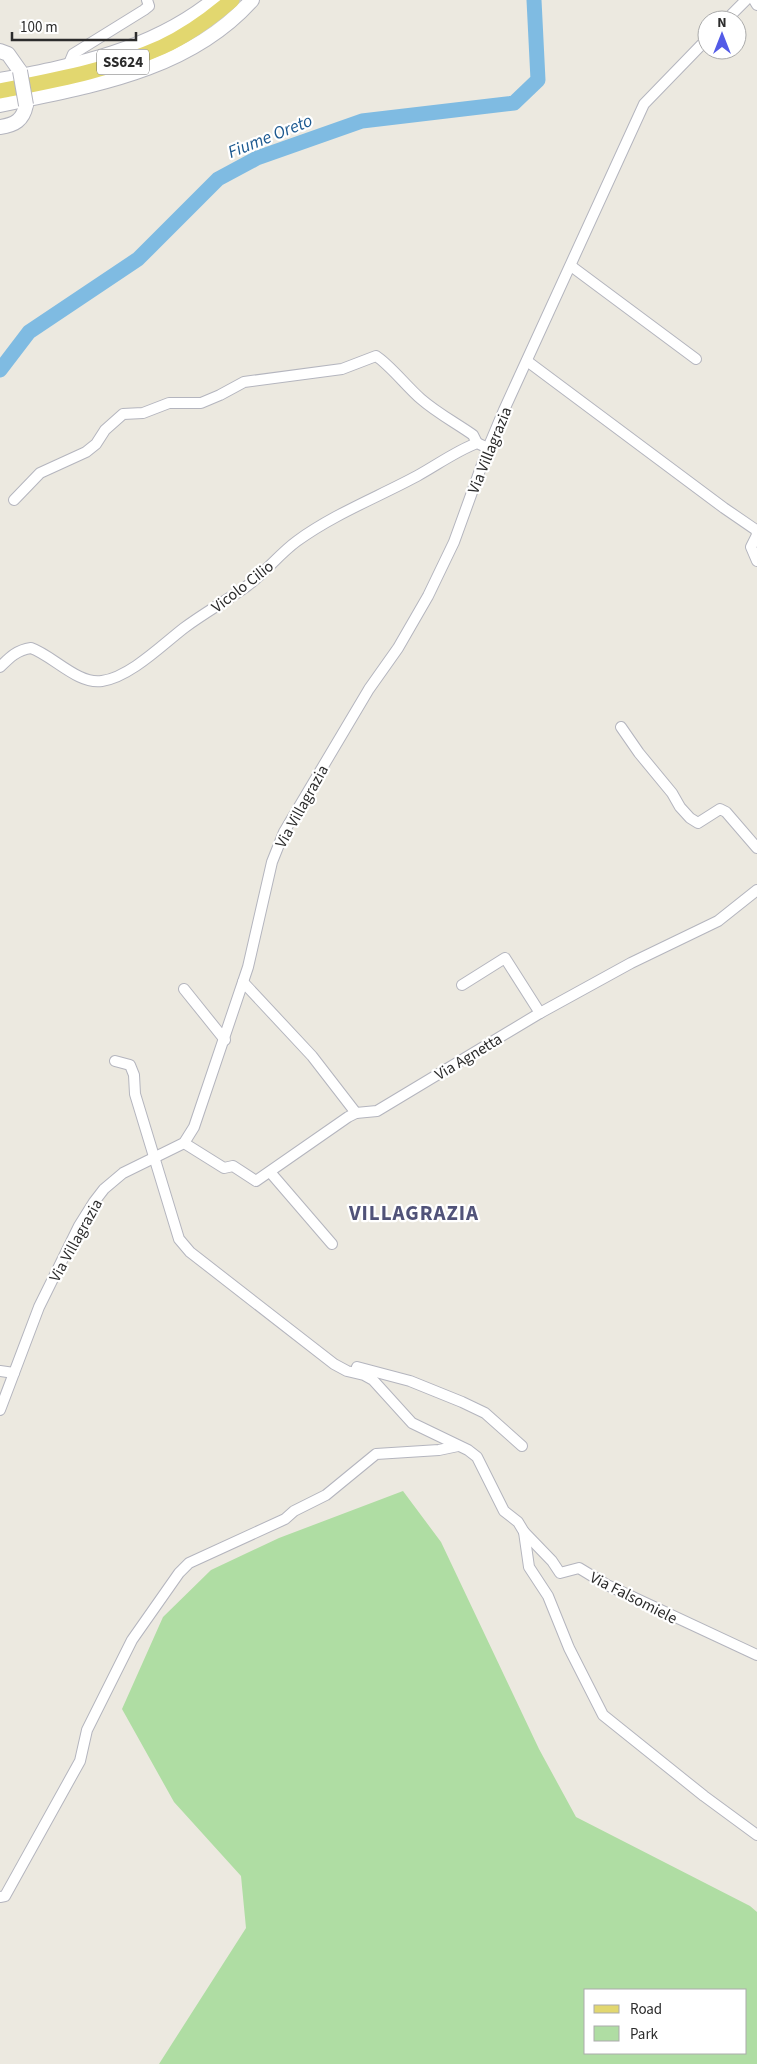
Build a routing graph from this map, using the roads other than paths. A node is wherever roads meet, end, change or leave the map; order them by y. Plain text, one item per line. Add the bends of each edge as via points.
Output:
1 (147, 0) edge
2 (214, 0) edge
3 (232, 0) edge
4 (252, 0) edge
5 (746, 0) edge
6 (754, 0) edge
7 (757, 5) edge
8 (736, 10) edge
9 (697, 49) edge
10 (0, 51) edge
11 (68, 66) junction
12 (0, 80) edge
13 (0, 92) edge
14 (0, 105) edge
15 (0, 127) edge
16 (571, 266) junction
17 (696, 359) dead end
18 (527, 361) junction
19 (477, 443) junction
20 (488, 448) junction
21 (14, 500) dead end
22 (757, 535) edge
23 (757, 562) edge
24 (0, 667) edge
25 (621, 726) dead end
26 (757, 848) edge
27 (757, 890) edge
28 (243, 982) junction
29 (462, 986) dead end
30 (184, 989) dead end
31 (540, 1013) junction
32 (225, 1040) junction
33 (115, 1061) dead end
34 (356, 1112) junction
35 (184, 1143) junction
36 (153, 1159) junction
37 (270, 1172) junction
38 (332, 1244) dead end
39 (0, 1371) edge
40 (14, 1373) junction
41 (354, 1373) junction
42 (0, 1410) edge
43 (459, 1446) junction
44 (522, 1446) dead end
45 (524, 1532) junction
46 (757, 1655) edge
47 (757, 1835) edge
48 (0, 1897) edge

1 - 11 street via 149,6 144,10 73,54
2 - 11 main road via 190,20 140,44
3 - 13 main road, SS624 via 206,21 163,46 105,67
4 - 14 main road via 218,30 167,61 106,82
5 - 8 street
6 - 7 street
9 - 16 street, Via Villagrazia via 644,104
10 - 15 main road, bridge via 8,54 20,71 26,105 20,120
11 - 12 main road
16 - 17 street
16 - 18 street, Via Villagrazia
18 - 20 street, Via Villagrazia
18 - 22 street via 756,530
19 - 20 street
19 - 21 street via 473,435 422,400 376,356 342,369 244,382 201,403 169,403 143,413 123,414 86,452 40,473
19 - 24 street, Vicolo Cilio via 298,540 247,586 119,675 101,682 90,680 31,648 21,649
20 - 28 street, Via Villagrazia via 454,542 428,596 284,832 272,862
22 - 23 street via 751,547
25 - 26 street via 690,818 698,823 720,808
27 - 31 street, Via Agnetta via 718,921 631,962
28 - 32 street, Via Villagrazia
28 - 34 street via 312,1056
29 - 31 street via 504,958
30 - 32 street
31 - 34 street, Via Agnetta via 377,1111
32 - 35 street, Via Villagrazia via 194,1126
33 - 36 street via 130,1065 132,1070 135,1094
34 - 37 street, Via Agnetta
35 - 36 street, Via Villagrazia
35 - 37 street, Via Agnetta via 224,1168 233,1166 251,1180 256,1181
36 - 40 street, Via Villagrazia via 115,1179 94,1202 39,1307
36 - 41 street via 173,1224 179,1239 190,1252 334,1364
37 - 38 street
39 - 40 street
40 - 42 street, Via Villagrazia
41 - 43 street via 364,1374 372,1380 412,1423
41 - 44 street via 357,1367 397,1376 462,1402 485,1414
43 - 45 street via 477,1457 504,1511 518,1522
43 - 48 street via 376,1454 326,1495 285,1519 189,1563 132,1640 87,1730 80,1760 5,1896
45 - 46 street, Via Falsomiele via 560,1573 579,1568 615,1589
45 - 47 street via 529,1568 548,1596 569,1648 603,1715

